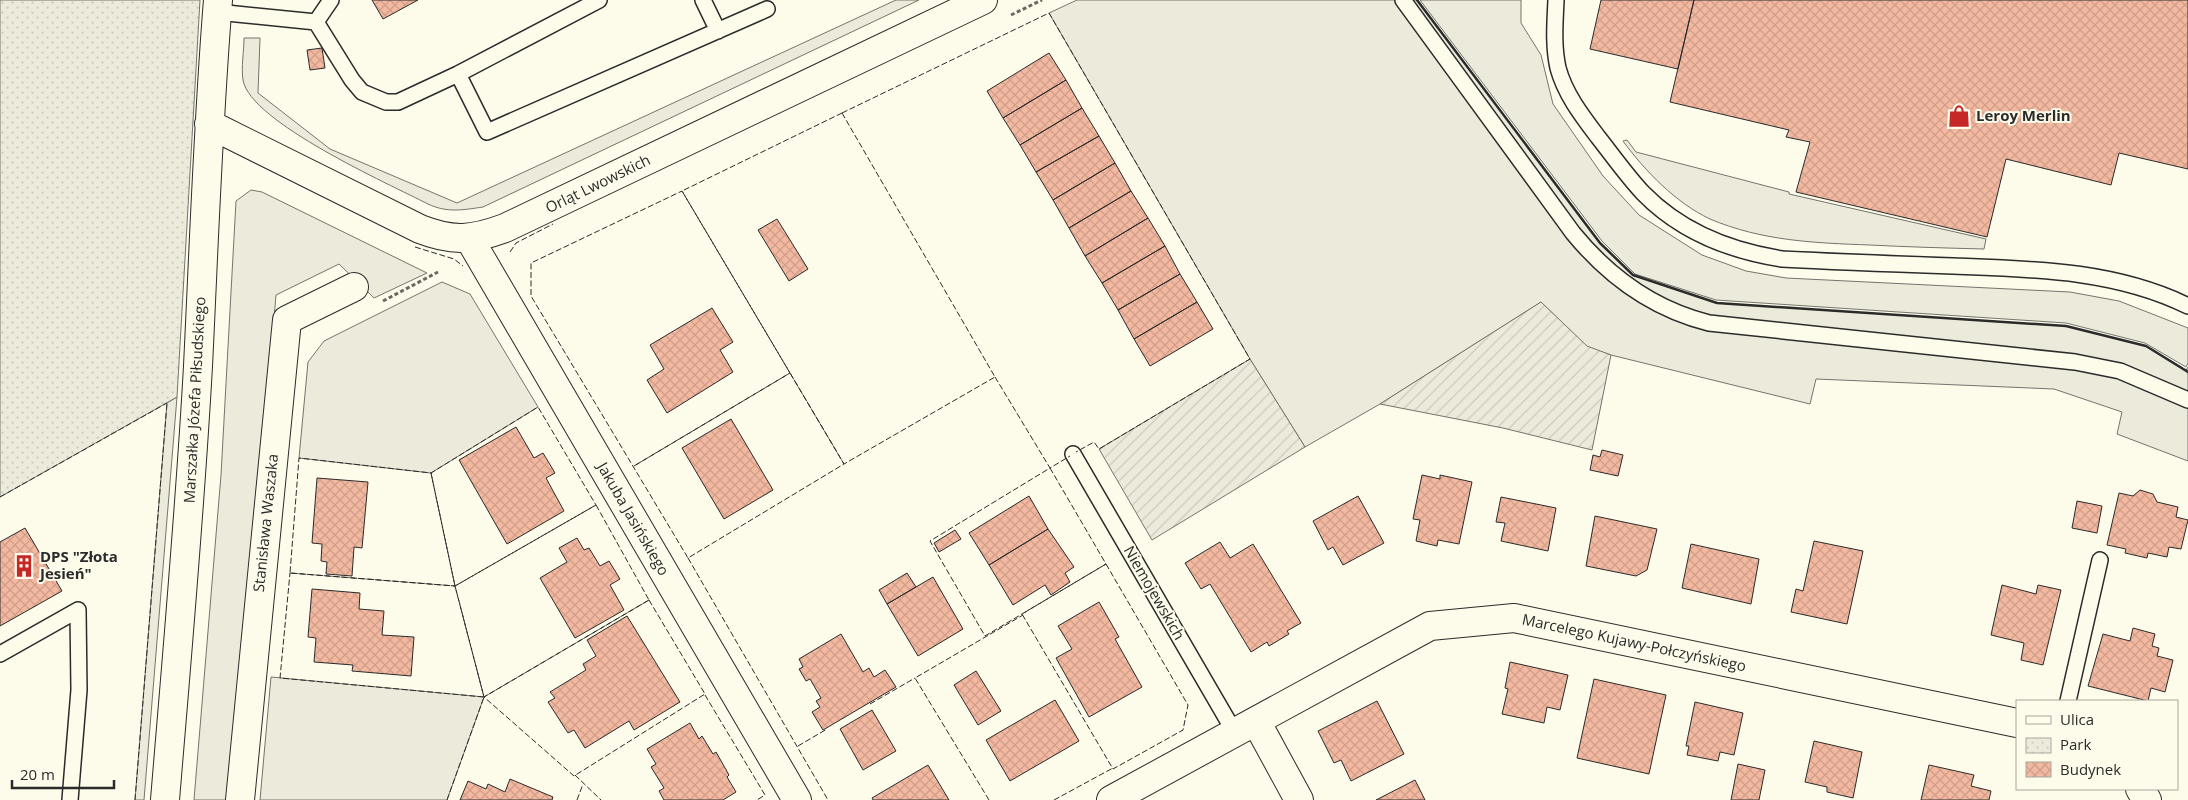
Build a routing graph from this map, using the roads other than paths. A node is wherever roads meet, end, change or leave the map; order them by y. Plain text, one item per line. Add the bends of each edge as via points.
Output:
1 (330, 0) edge
2 (599, 0) edge
3 (703, 0) edge
4 (983, 0) edge
5 (1403, 0) edge
6 (1556, 0) edge
7 (217, 6) edge
8 (767, 9) dead end
9 (316, 22) junction
10 (718, 31) junction
11 (458, 74) junction
12 (209, 124) junction
13 (469, 238) junction
14 (354, 287) road end
15 (2188, 306) edge
16 (2188, 400) edge
17 (1073, 454) dead end
18 (2100, 560) dead end
19 (0, 654) edge
20 (2068, 700) edge
21 (2016, 723) edge
22 (1245, 727) junction
23 (70, 800) edge
24 (165, 800) edge
25 (240, 800) edge
26 (797, 800) edge
27 (1111, 800) edge
28 (1299, 800) edge

1 - 9 lane
2 - 11 lane
3 - 10 lane
4 - 13 street, Orląt Lwowskich via 505,228
5 - 16 lane via 1573,233 1591,255 1640,295 1691,319 1709,323 2075,362 2120,371
6 - 15 lane via 1556,53 1564,84 1578,109 1643,193 1672,218 1713,241 1782,259 2051,270 2121,282
7 - 9 lane
7 - 12 street, Marszałka Józefa Piłsudskiego
8 - 10 lane
9 - 11 lane via 352,80 362,92 374,99 398,102
10 - 11 lane via 486,132
12 - 13 street, Orląt Lwowskich via 420,229 438,236
12 - 24 street, Marszałka Józefa Piłsudskiego via 197,376
13 - 26 street, Jakuba Jasińskiego
14 - 25 street, Stanisława Waszaka via 287,320
17 - 22 lane, Niemojewskich
18 - 20 lane
19 - 23 lane via 78,610 79,690
21 - 22 street, Marcelego Kujawy-Połczyńskiego via 1514,618 1430,626
22 - 27 street, Marcelego Kujawy-Połczyńskiego
22 - 28 street, Niemojewskich

